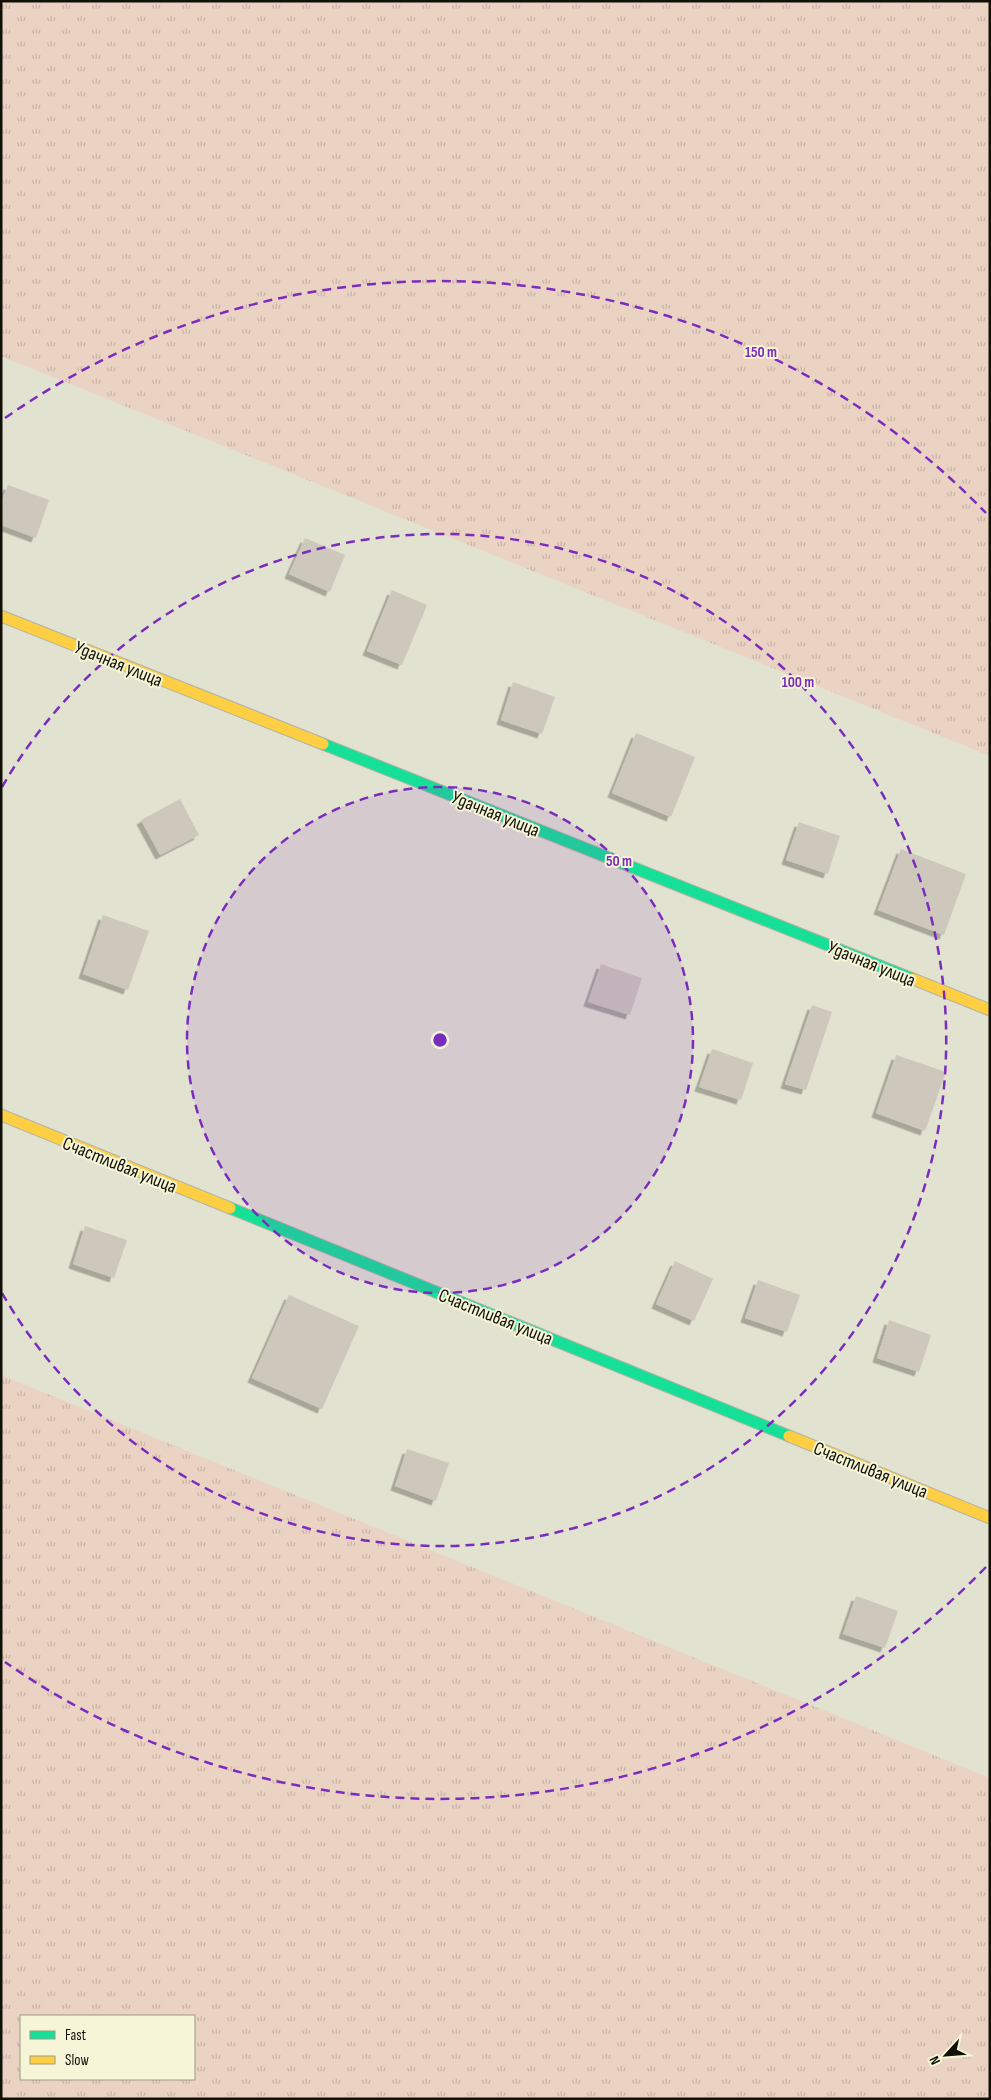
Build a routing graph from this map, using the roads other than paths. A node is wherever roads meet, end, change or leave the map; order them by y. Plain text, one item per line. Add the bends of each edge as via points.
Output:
1 (1, 616) edge
2 (990, 1010) edge
3 (1, 1115) edge
4 (990, 1518) edge

1 - 2 street, Удачная улица
3 - 4 street, Счастливая улица

